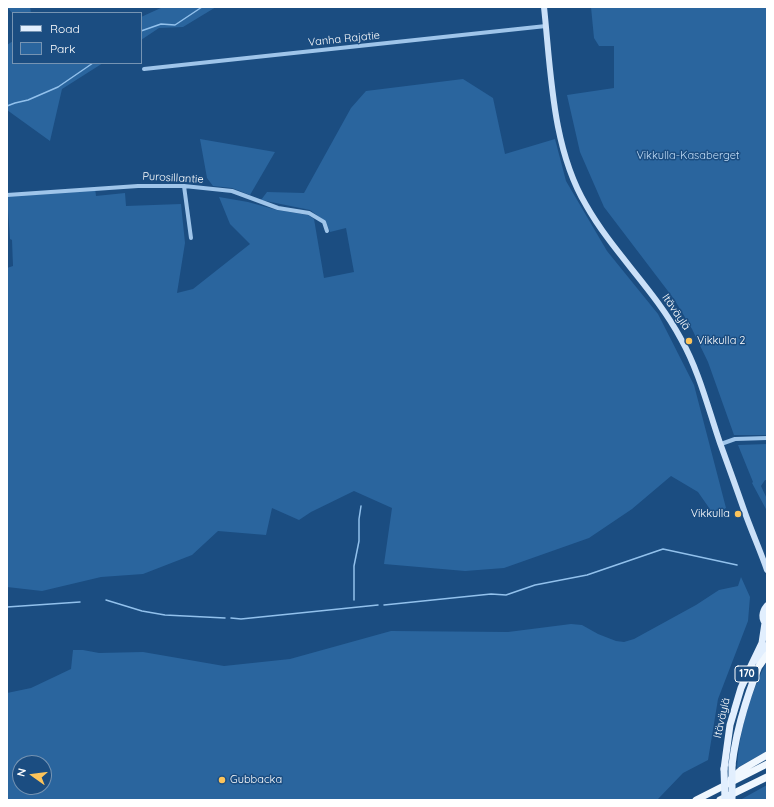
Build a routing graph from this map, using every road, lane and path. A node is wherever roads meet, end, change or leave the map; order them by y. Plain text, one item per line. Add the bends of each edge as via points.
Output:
1 (544, 7) edge
2 (546, 26) junction
3 (144, 69) dead end
4 (184, 186) junction
5 (7, 195) edge
6 (327, 230) dead end
7 (191, 238) dead end
8 (767, 438) edge
9 (721, 444) junction
10 (767, 570) edge
11 (767, 606) edge
12 (766, 624) edge
13 (767, 646) edge
14 (767, 655) edge
15 (760, 665) junction
16 (767, 755) edge
17 (767, 764) edge
18 (767, 777) edge
19 (723, 786) junction
20 (696, 800) edge
21 (720, 800) edge
22 (725, 800) edge
23 (732, 800) edge

1 - 2 main road, Itäväylä
2 - 3 street, Vanha Rajatie
2 - 9 main road, Itäväylä via 559,130 571,175 597,224 681,338
4 - 5 street, Purosillantie via 138,186
4 - 6 street, Purosillantie via 232,191 278,208 309,213 324,222
4 - 7 street
8 - 9 street via 735,439
9 - 10 main road, Itäväylä
11 - 12 main road, Itäväylä via 762,615
12 - 22 main road, Itäväylä / 170, bridge via 762,644 741,688 730,725 724,769
13 - 15 main road, Itäväylä / 170
14 - 15 highway
15 - 23 main road, Itäväylä / 170, bridge via 741,716 734,748
16 - 19 highway via 741,770
17 - 19 highway
18 - 21 highway
19 - 20 highway

